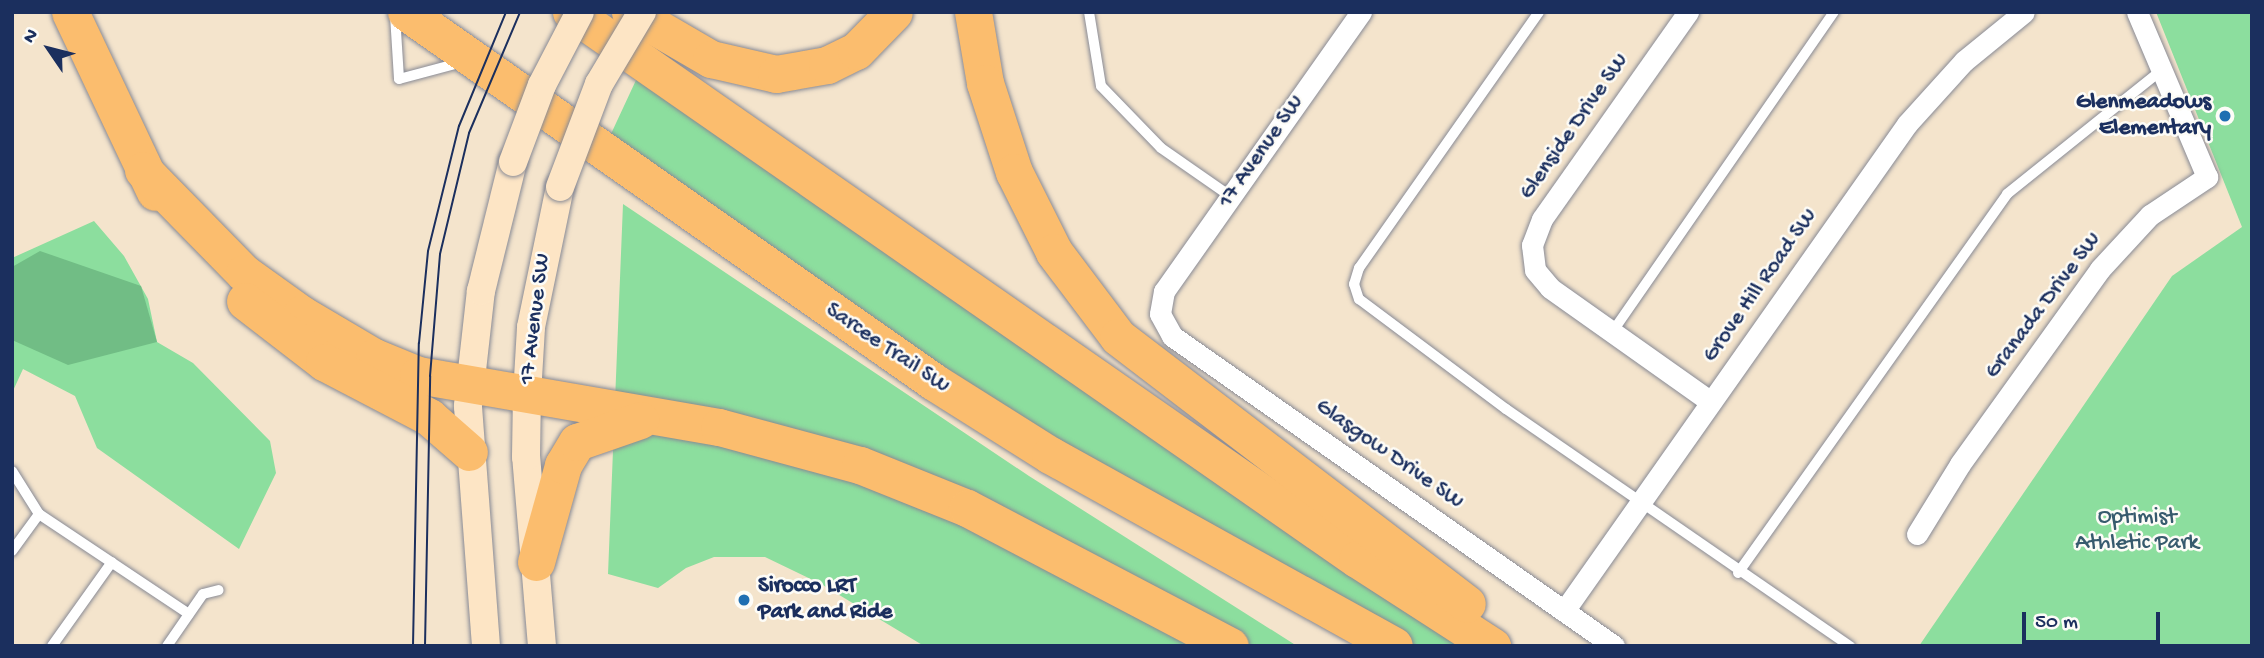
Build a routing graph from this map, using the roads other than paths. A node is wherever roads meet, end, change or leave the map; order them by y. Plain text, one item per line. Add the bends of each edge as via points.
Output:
1 (70, 12) edge
2 (395, 12) edge
3 (406, 12) edge
4 (571, 12) edge
5 (580, 12) edge
6 (630, 12) edge
7 (642, 12) edge
8 (894, 12) edge
9 (973, 12) edge
10 (1089, 12) edge
11 (1361, 12) edge
12 (1539, 12) edge
13 (1688, 12) edge
14 (1834, 12) edge
15 (2024, 12) edge
16 (2137, 12) edge
17 (473, 59) junction
18 (2162, 70) junction
19 (143, 170) junction
20 (1230, 196) junction
21 (1164, 291) joint
22 (1613, 331) junction
23 (469, 384) junction
24 (527, 395) junction
25 (1711, 402) junction
26 (652, 416) junction
27 (468, 452) junction
28 (12, 471) edge
29 (1640, 501) junction
30 (39, 514) junction
31 (1917, 534) dead end
32 (12, 551) edge
33 (111, 562) junction
34 (536, 562) junction
35 (1738, 573) junction
36 (219, 590) dead end
37 (1564, 611) junction
38 (189, 614) junction
39 (52, 646) edge
40 (167, 646) edge
41 (486, 646) edge
42 (542, 646) edge
43 (1230, 646) edge
44 (1394, 646) edge
45 (1492, 646) edge
46 (1504, 646) edge
47 (1614, 646) edge
48 (1850, 646) edge

1 - 19 highway
2 - 17 lane via 399,79
3 - 17 highway, Sarcee Trail SW
4 - 45 highway via 1346,552
5 - 23 main road, bridge via 542,85 513,162 481,291
6 - 8 highway via 711,59 776,74 827,65 856,51
7 - 24 main road, 17 Avenue SW, bridge via 599,84 560,187 531,327
9 - 46 highway via 985,83 1014,172 1055,252 1118,337 1482,615
10 - 20 lane via 1101,86 1161,148
11 - 20 street, 17 Avenue SW
12 - 29 lane via 1359,268 1354,284 1359,299 1371,310
13 - 22 street, Glenside Drive SW via 1542,219 1532,245 1535,270 1550,288
14 - 22 lane
15 - 25 street, Grove Hill Road SW via 1964,61 1907,124
16 - 18 street, Granada Drive SW
17 - 44 highway, Sarcee Trail SW via 976,410
18 - 31 street, Granada Drive SW via 2207,177 2150,215 2099,269 1960,464
18 - 35 lane via 2007,194
19 - 23 highway via 216,249 301,314 385,362 418,375
19 - 27 highway via 177,228 257,313 324,362 429,417
20 - 21 street, 17 Avenue SW
21 - 37 street, Glasgow Drive SW via 1160,314 1172,336
22 - 25 street, Glenside Drive SW
23 - 24 highway
23 - 27 main road
24 - 26 highway
24 - 34 main road, 17 Avenue SW via 526,457
25 - 29 street, Grove Hill Road SW
26 - 34 highway via 577,442 563,465
26 - 43 highway via 784,443 916,486 967,508
27 - 41 main road
28 - 30 lane
29 - 35 lane
29 - 37 street, Grove Hill Road SW
30 - 32 lane
30 - 33 lane
33 - 38 lane
33 - 39 lane
34 - 42 main road, 17 Avenue SW
35 - 48 lane
36 - 38 lane via 203,594
37 - 47 street, Glasgow Drive SW
38 - 40 lane

